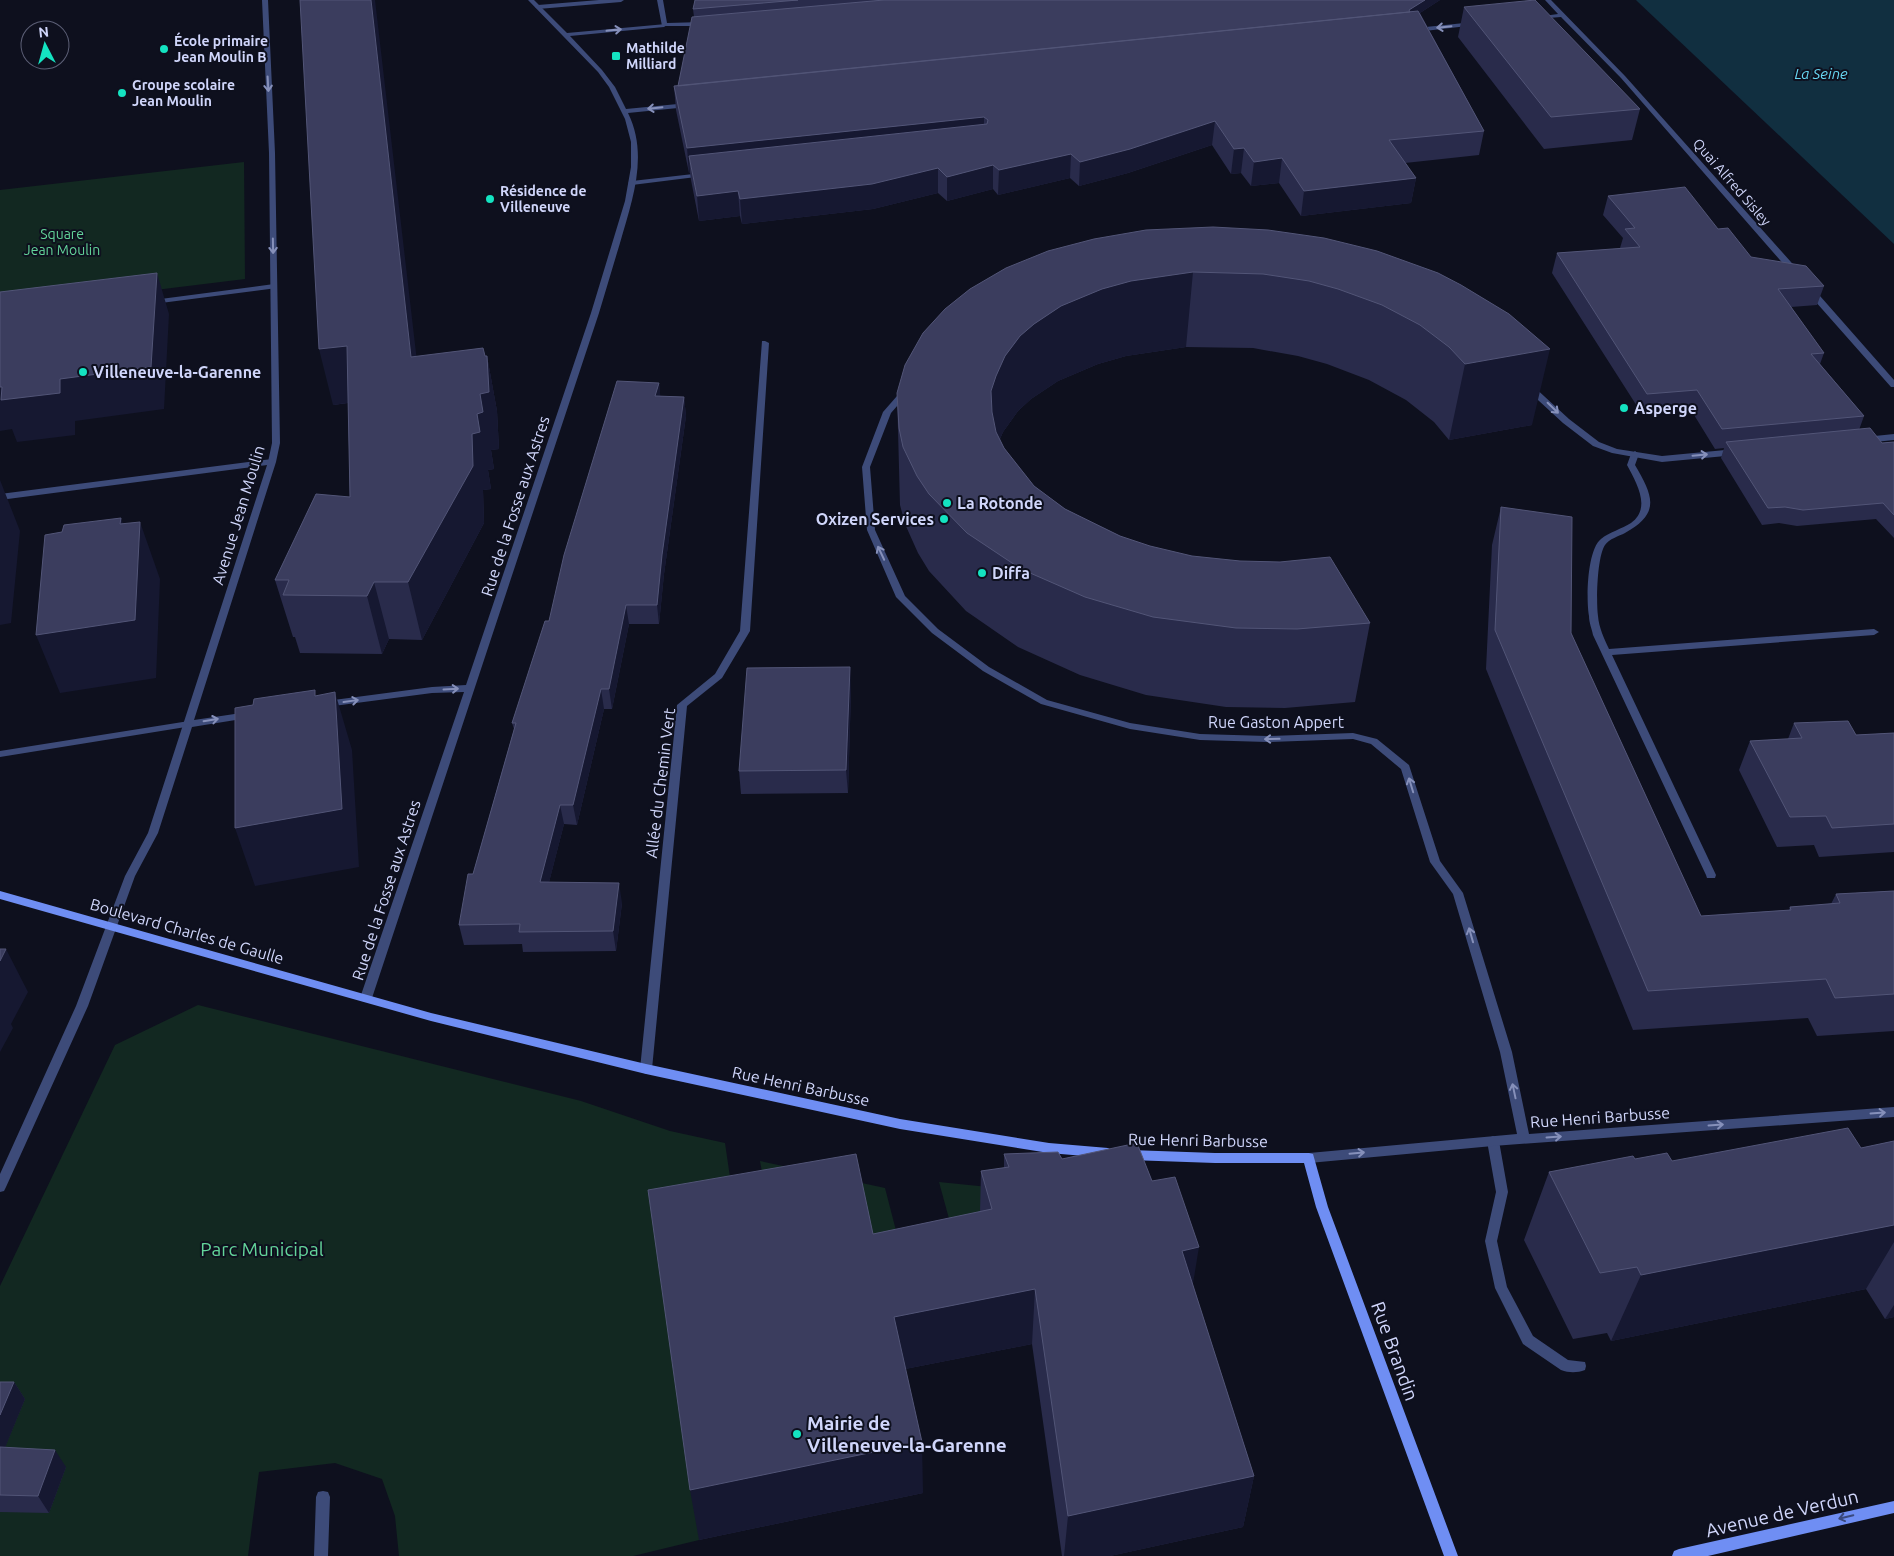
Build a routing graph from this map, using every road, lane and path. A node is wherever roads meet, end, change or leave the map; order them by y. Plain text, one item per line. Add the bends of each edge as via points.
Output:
1 (265, 0) edge
2 (531, 0) edge
3 (621, 0) edge
4 (660, 0) edge
5 (1548, 0) edge
6 (538, 7) junction
7 (1562, 15) junction
8 (1530, 18) edge
9 (707, 20) edge
10 (1481, 23) edge
11 (664, 25) junction
12 (1412, 30) edge
13 (566, 34) junction
14 (694, 104) edge
15 (625, 111) junction
16 (706, 175) edge
17 (632, 183) junction
18 (274, 286) junction
19 (147, 302) edge
20 (765, 343) dead end
21 (1518, 380) edge
22 (913, 383) edge
23 (1894, 385) edge
24 (1894, 437) edge
25 (1855, 441) edge
26 (1749, 451) edge
27 (1635, 454) junction
28 (272, 462) junction
29 (0, 498) edge
30 (1874, 632) dead end
31 (1606, 652) junction
32 (470, 688) junction
33 (318, 706) edge
34 (262, 713) edge
35 (189, 724) junction
36 (0, 754) edge
37 (1711, 875) dead end
38 (0, 895) edge
39 (110, 927) junction
40 (366, 998) junction
41 (646, 1069) junction
42 (1894, 1112) edge
43 (1524, 1139) junction
44 (1493, 1141) junction
45 (1309, 1158) junction
46 (0, 1187) edge
47 (1580, 1366) dead end
48 (323, 1497) dead end
49 (1894, 1507) edge
50 (321, 1556) edge
51 (1451, 1556) edge
52 (1679, 1556) edge

1 -> 18 street, Avenue Jean Moulin
2 - 6 street, Rue de la Fosse aux Astres
3 - 6 street
4 - 11 street
5 - 7 street, Quai Alfred Sisley
6 - 13 street, Rue de la Fosse aux Astres
7 - 8 street
7 - 23 street, Quai Alfred Sisley via 1623,77
9 - 11 street
10 -> 12 street
13 -> 11 street
13 - 15 street, Rue de la Fosse aux Astres via 600,71
14 -> 15 street
15 - 17 street, Rue de la Fosse aux Astres via 634,142
16 - 17 street
17 - 32 street, Rue de la Fosse aux Astres via 595,313
18 - 19 street
18 - 28 street, Avenue Jean Moulin via 276,443
20 - 41 street, Allée du Chemin Vert via 745,631 719,676 682,705
21 -> 27 street via 1596,444
43 -> 22 street, Rue Gaston Appert via 1506,1052 1458,893 1435,862 1405,768 1374,741 1353,736 1267,740 1200,737 1130,726 1044,702 986,668 935,630 901,597 871,530 866,467 887,412
24 - 25 street
27 -> 26 street via 1662,459
27 - 31 street via 1631,465 1643,486 1644,515 1635,524 1603,541 1598,550 1593,579 1593,616
28 - 29 street
28 - 35 street, Avenue Jean Moulin
30 - 31 street
31 - 37 street
33 -> 32 street
32 - 40 street, Rue de la Fosse aux Astres
35 -> 34 street
35 - 36 street
35 - 39 street, Avenue Jean Moulin via 153,834 130,876
38 - 39 main road, Boulevard Charles de Gaulle
39 - 40 main road, Boulevard Charles de Gaulle
39 - 46 street, Avenue Jean Moulin via 82,1006
40 - 41 main road, Rue Henri Barbusse via 430,1017
41 - 45 main road, Rue Henri Barbusse via 900,1124 1049,1148 1157,1157
43 -> 42 street, Rue Henri Barbusse
43 - 44 street, Rue Henri Barbusse
45 -> 44 street, Rue Henri Barbusse
44 - 47 street via 1502,1192 1491,1241 1501,1288 1528,1340 1566,1366
45 - 51 main road, Rue Brandin via 1322,1207
48 - 50 street
49 -> 52 main road, Avenue de Verdun

